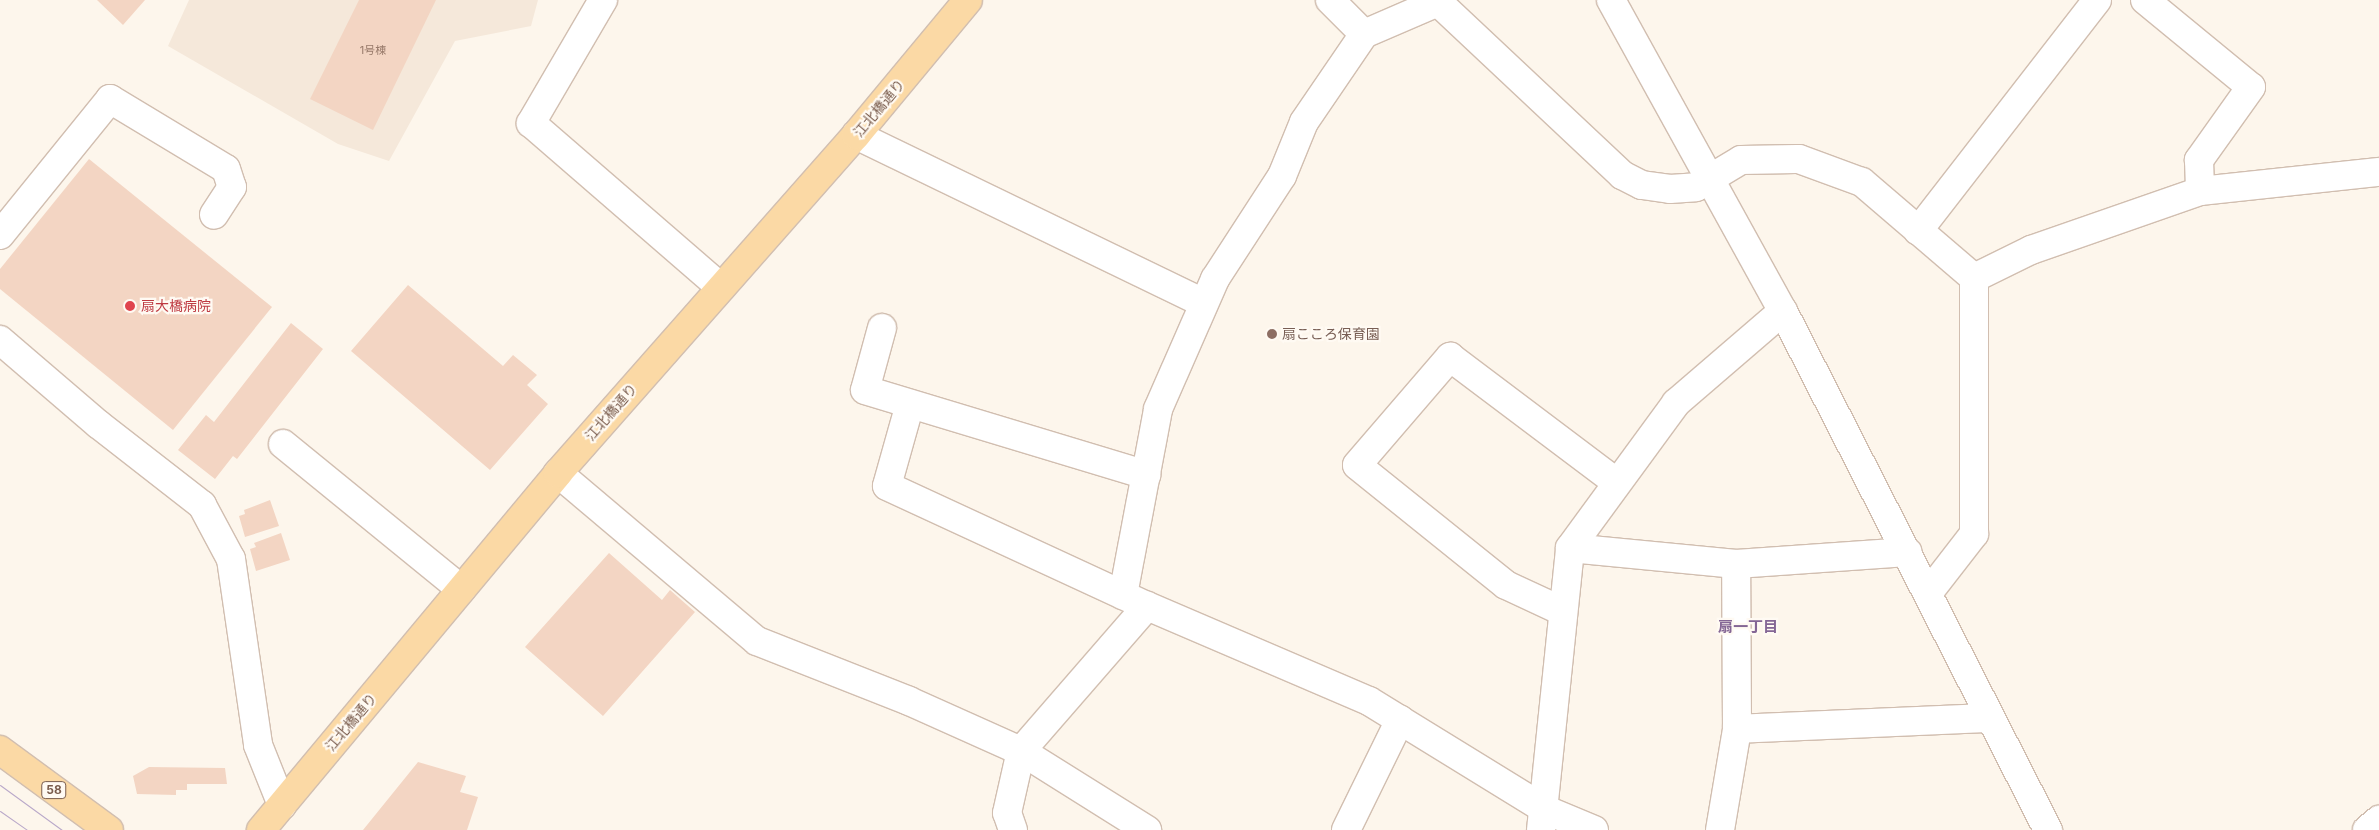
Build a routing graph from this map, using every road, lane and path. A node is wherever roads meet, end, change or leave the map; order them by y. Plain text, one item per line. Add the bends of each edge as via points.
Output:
1 (603, 0) edge
2 (968, 0) edge
3 (1330, 0) edge
4 (1612, 0) edge
5 (2097, 0) edge
6 (2145, 0) edge
7 (1364, 34) junction
8 (856, 135) junction
9 (2370, 173) edge
10 (1713, 180) junction
11 (2200, 191) junction
12 (214, 215) dead end
13 (1918, 231) junction
14 (0, 235) edge
15 (1974, 278) junction
16 (720, 287) junction
17 (1204, 304) junction
18 (1783, 311) junction
19 (882, 328) dead end
20 (0, 340) edge
21 (910, 404) junction
22 (283, 444) dead end
23 (558, 473) junction
24 (1146, 475) junction
25 (1616, 482) junction
26 (1570, 548) junction
27 (1908, 552) junction
28 (1736, 564) junction
29 (461, 588) junction
30 (1929, 592) junction
31 (1135, 601) junction
32 (1562, 611) junction
33 (1990, 718) junction
34 (1400, 720) junction
35 (1737, 729) junction
36 (0, 750) edge
37 (1020, 751) junction
38 (282, 805) junction
39 (1544, 820) edge
40 (2379, 820) edge
41 (109, 830) edge
42 (261, 830) edge
43 (1013, 830) edge
44 (1147, 830) edge
45 (1346, 830) edge
46 (1594, 830) edge
47 (1720, 830) edge
48 (2048, 830) edge
49 (2367, 830) edge

1 - 16 street via 531,124
2 - 8 main road, 江北橋通り
3 - 7 street
4 - 10 street
5 - 13 street
6 - 11 street via 2251,87 2199,160
7 - 10 street via 1438,2 1622,175 1642,184 1670,189 1696,187
7 - 17 street via 1304,122 1282,176 1215,279
8 - 16 main road, 江北橋通り
8 - 17 street
9 - 11 street
10 - 13 street via 1741,160 1800,159 1862,182
10 - 18 street
11 - 15 street via 2031,250
12 - 14 street via 232,187 226,169 110,99
13 - 15 street
15 - 30 street via 1974,534
16 - 23 main road, 江北橋通り
17 - 24 street via 1158,409
18 - 25 street via 1676,403
18 - 27 street
19 - 21 street via 865,390
20 - 38 street via 98,424 202,505 231,559 258,744
21 - 24 street
21 - 31 street via 887,486
22 - 29 street
23 - 29 main road, 江北橋通り
23 - 37 street via 757,641 908,701
24 - 31 street
25 - 26 street
25 - 32 street via 1450,356 1356,466 1506,585
26 - 28 street
26 - 32 street
27 - 28 street
27 - 30 street
28 - 35 street
29 - 38 main road, 江北橋通り
30 - 33 street
31 - 34 street via 1369,701
31 - 37 street
32 - 39 street
33 - 35 street
33 - 48 street
34 - 39 street
34 - 45 street
35 - 47 street
36 - 41 main road, 58
37 - 43 street via 1007,813
37 - 44 street
38 - 42 main road, 江北橋通り
39 - 46 street
40 - 49 street

